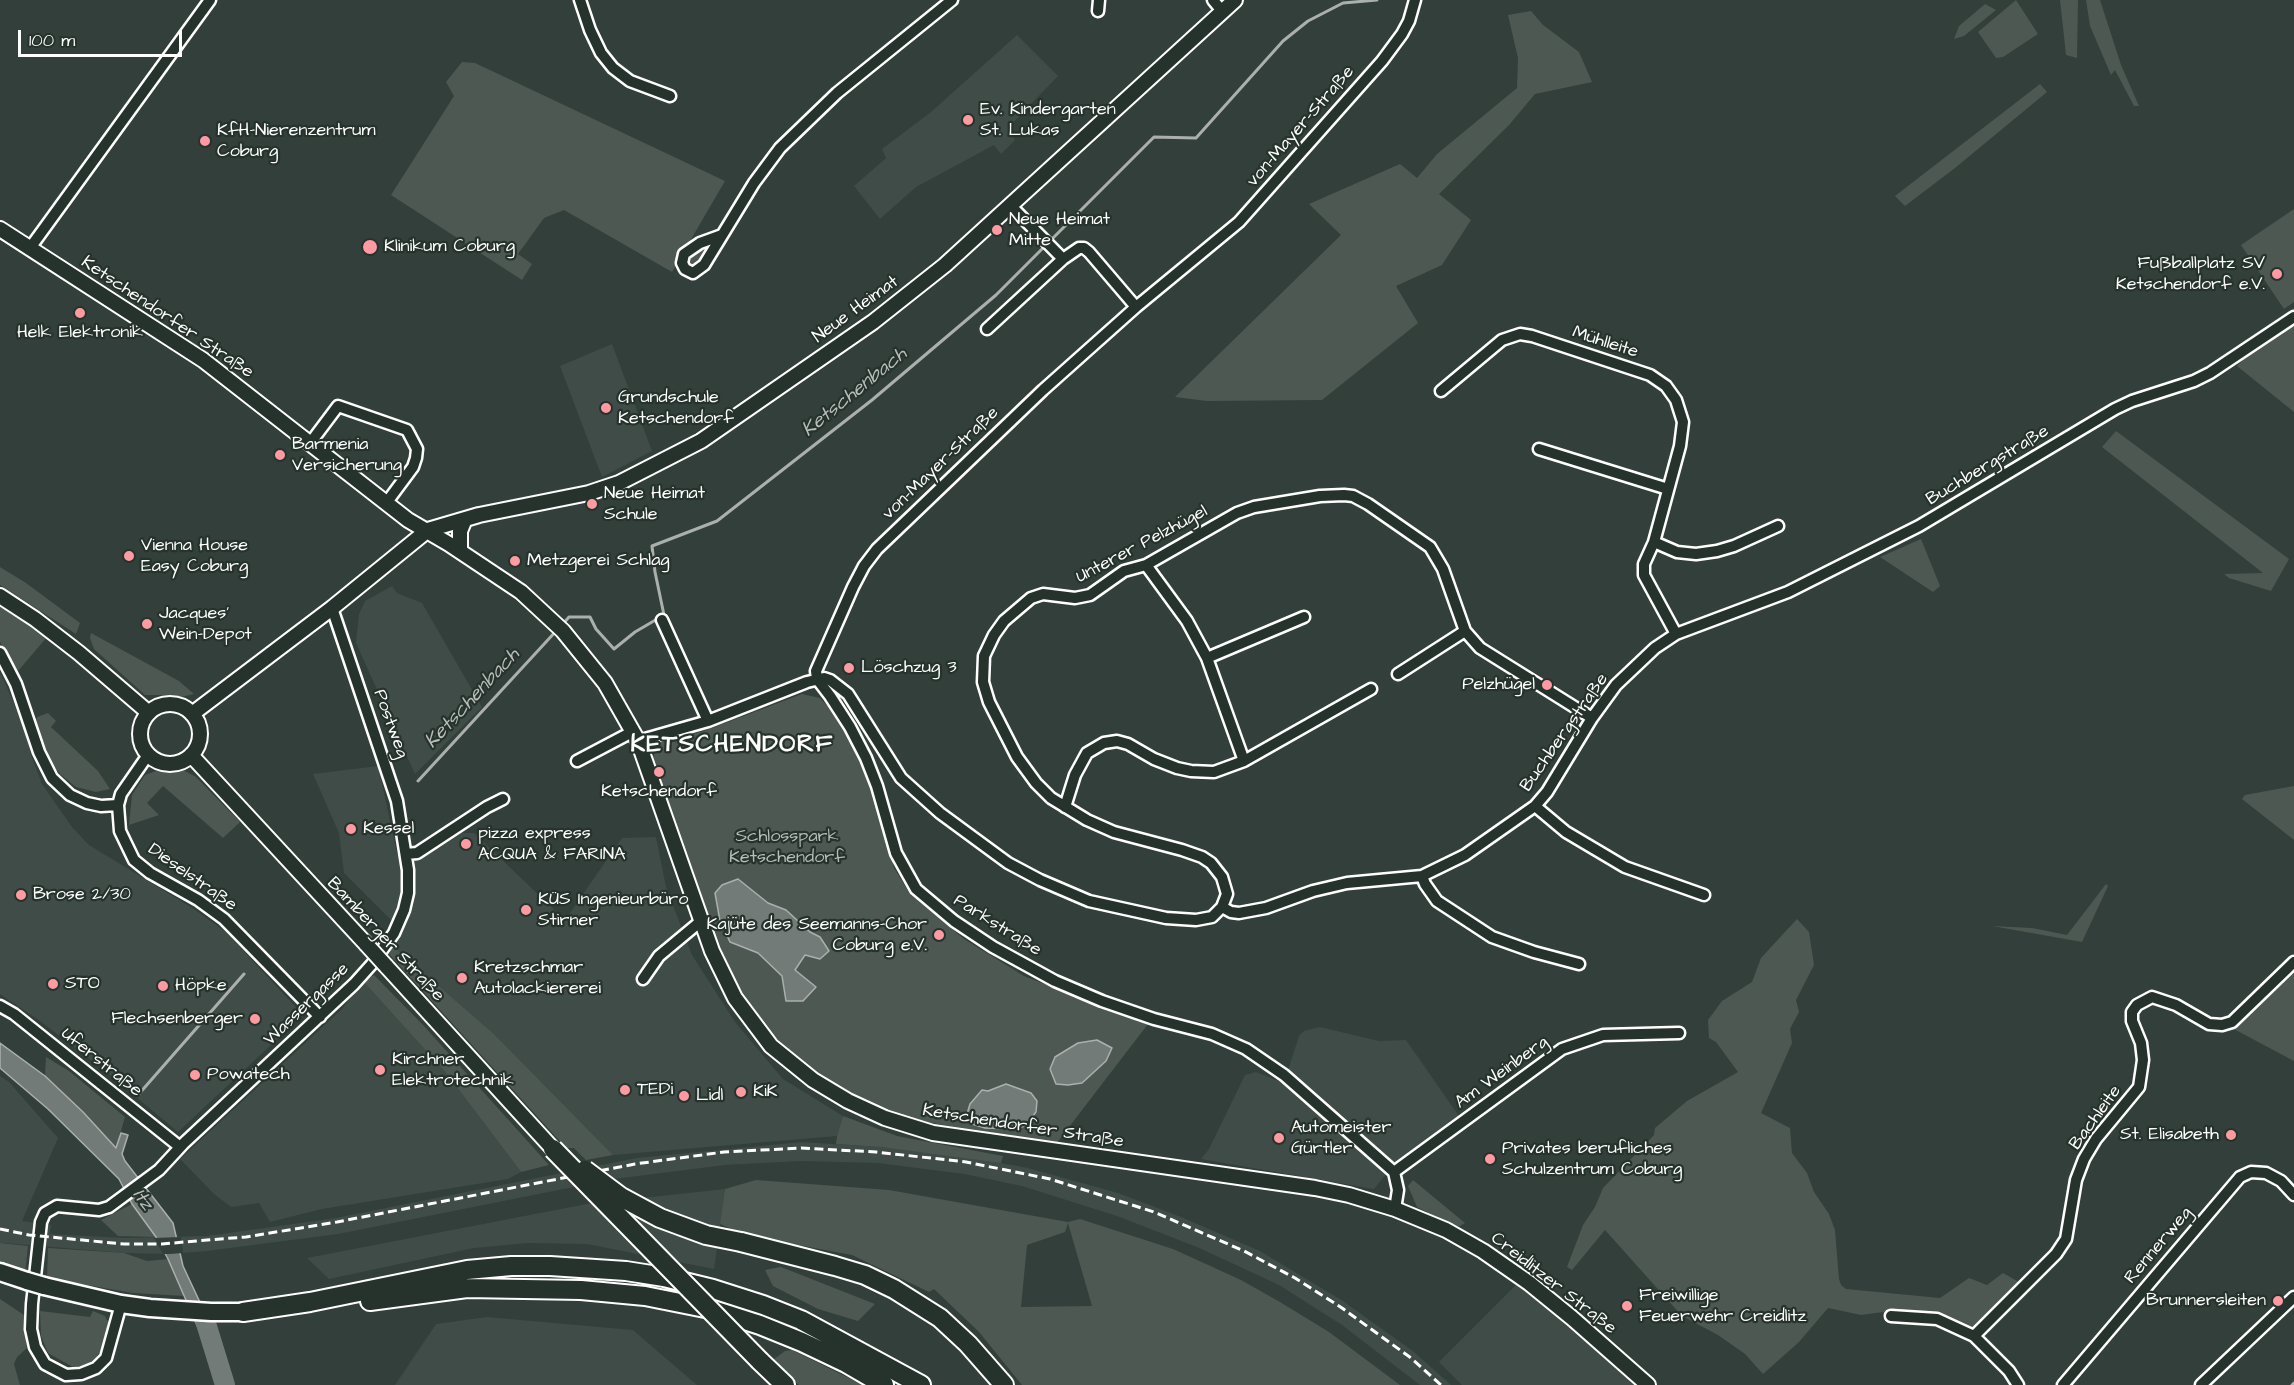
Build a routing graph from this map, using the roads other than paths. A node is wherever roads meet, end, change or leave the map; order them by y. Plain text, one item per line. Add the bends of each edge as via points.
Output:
1 (210, 0) edge
2 (580, 0) edge
3 (952, 0) edge
4 (1213, 0) edge
5 (1235, 0) edge
6 (1414, 4) edge
7 (1222, 11) junction
8 (670, 96) dead end
9 (1011, 206) junction
10 (0, 229) edge
11 (722, 235) dead end
12 (30, 248) junction
13 (1059, 255) junction
14 (1136, 307) junction
15 (2294, 317) edge
16 (987, 329) dead end
17 (1441, 391) dead end
18 (311, 442) junction
19 (1539, 449) dead end
20 (1668, 489) junction
21 (387, 502) junction
22 (465, 519) junction
23 (1778, 526) dead end
24 (428, 530) junction
25 (1654, 542) junction
26 (460, 551) junction
27 (1146, 565) junction
28 (0, 596) edge
29 (332, 608) junction
30 (1304, 617) dead end
31 (662, 620) dead end
32 (1465, 631) junction
33 (1676, 634) junction
34 (0, 653) edge
35 (1207, 658) junction
36 (1398, 674) dead end
37 (817, 680) junction
38 (1371, 689) dead end
39 (149, 712) junction
40 (192, 714) junction
41 (1592, 718) junction
42 (708, 721) junction
43 (635, 736) junction
44 (148, 755) junction
45 (191, 755) junction
46 (578, 761) dead end
47 (1244, 761) junction
48 (503, 799) dead end
49 (118, 805) junction
50 (1535, 806) junction
51 (1065, 807) junction
52 (406, 854) junction
53 (1422, 876) junction
54 (1704, 895) dead end
55 (1222, 908) junction
56 (701, 921) junction
57 (2294, 962) edge
58 (1579, 964) dead end
59 (643, 979) dead end
60 (0, 1006) edge
61 (320, 1017) junction
62 (1679, 1033) dead end
63 (180, 1147) junction
64 (554, 1149) junction
65 (1394, 1172) junction
66 (2294, 1195) edge
67 (1395, 1209) junction
68 (0, 1272) edge
69 (2294, 1297) edge
70 (121, 1304) junction
71 (243, 1312) junction
72 (1891, 1316) dead end
73 (1974, 1336) junction
74 (785, 1385) edge
75 (884, 1385) edge
76 (921, 1385) edge
77 (1004, 1385) edge
78 (1648, 1385) edge
79 (2018, 1385) edge
80 (2063, 1385) edge
81 (2201, 1385) edge

1 - 12 street
2 - 8 street via 601,53 613,68 630,81
3 - 11 street via 837,93 780,148
4 - 7 street
5 - 7 street, Neue Heimat
6 - 14 street, von-Mayer-Straße via 1402,34 1382,61 1273,185 1239,222
7 - 9 street, Neue Heimat
9 - 13 street
9 - 22 street, Neue Heimat via 873,322 679,454 589,493
10 - 12 street, Ketschendorfer Straße
12 - 18 street, Ketschendorfer Straße via 192,352
13 - 14 street via 1084,248
13 - 16 street
14 - 37 street, von-Mayer-Straße via 877,549 853,587 818,664
15 - 33 street, Buchbergstraße via 2210,373 2115,409 1919,526 1788,591
17 - 20 street, Mühlleite via 1502,340 1520,334 1650,375 1666,386 1676,400 1683,422
18 - 21 street, Ketschendorfer Straße
18 - 21 street via 338,406 407,430 417,449 416,458
19 - 20 street
20 - 25 street, Mühlleite
21 - 24 street, Ketschendorfer Straße via 408,520
22 - 24 street, Neue Heimat
22 - 26 street via 460,531
23 - 25 street via 1734,546 1696,554 1677,552
24 - 26 street, Ketschendorfer Straße
24 - 29 street
25 - 33 street, Mühlleite via 1644,564 1644,575
26 - 43 street, Ketschendorfer Straße via 521,592 559,627 605,683
27 - 32 street, Unterer Pelzhügel via 1254,507 1320,496 1353,496 1430,547 1443,569
27 - 35 street
27 - 51 street, Unterer Pelzhügel via 1124,571 1083,597 1043,594 1031,598 1004,621 984,656 983,682 1009,742 1036,783
28 - 39 street via 79,653
29 - 40 street
29 - 52 street, Postweg via 397,801
30 - 35 street
31 - 42 street
32 - 36 street
32 - 41 street, Unterer Pelzhügel via 1480,648
33 - 41 street, Buchbergstraße via 1616,685
34 - 49 street via 52,778 70,795 87,803
35 - 47 street
37 - 42 street
37 - 55 street, Buchbergstraße via 830,680 848,694 888,759 917,794 1008,863 1068,893 1127,911 1196,920 1212,917
37 - 65 street, Parkstraße via 850,726 866,758 878,786 896,853 916,889 954,921 1055,981 1102,1001 1212,1034 1246,1049 1284,1075
38 - 47 street
39 - 40 street via 171,704
39 - 44 street via 140,734
40 - 45 street via 200,735
41 - 50 street, Buchbergstraße
42 - 43 street
43 - 46 street
43 - 56 street, Ketschendorfer Straße
44 - 45 street via 170,764
44 - 49 street via 121,794
45 - 64 street, Bamberger Straße, bridge
47 - 51 street via 1214,772 1191,771 1154,759 1128,744 1104,742 1087,753
48 - 52 street via 417,853
49 - 61 street, Dieselstraße via 120,831 135,860 224,919
50 - 53 street, Buchbergstraße via 1465,855
50 - 54 street via 1566,832 1625,867
51 - 55 street, Unterer Pelzhügel via 1114,832 1202,857 1222,877 1227,894
52 - 61 street, Wassergasse via 408,893 394,933 372,964
53 - 55 street, Buchbergstraße via 1347,883 1239,913
53 - 58 street via 1437,901 1492,937
56 - 59 street via 660,956
56 - 67 street, Ketschendorfer Straße via 735,998 771,1046 822,1086 885,1118 962,1139 1316,1188
57 - 73 street, Bachleite via 2232,1022 2222,1025 2209,1024 2176,1005 2152,997 2137,1005 2132,1021 2143,1060 2139,1087 2084,1159 2076,1180 2066,1239 2056,1254
60 - 63 street, Uferstraße
61 - 63 street, Wassergasse
62 - 65 street, Am Weinberg via 1603,1035 1562,1049
63 - 70 street, Wassergasse via 159,1170 109,1207 99,1210 57,1206 45,1213 41,1222 31,1329 45,1364 66,1375 96,1368 106,1358
64 - 74 highway, bridge
64 - 77 highway, bridge via 639,1208 685,1229 835,1266 894,1289 940,1318
65 - 67 street via 1398,1190
66 - 80 street, Rennerweg via 2266,1173 2251,1172 2240,1177
67 - 78 street, Creidlitzer Straße via 1459,1236 1492,1257 1564,1311
68 - 70 main road, bridge
69 - 81 street
70 - 71 main road
71 - 75 highway via 311,1308 467,1288 624,1293 710,1309 760,1325 846,1363
71 - 76 highway via 478,1269 550,1266 626,1271 713,1289 763,1305 801,1320
72 - 73 street via 1937,1319
73 - 79 street

